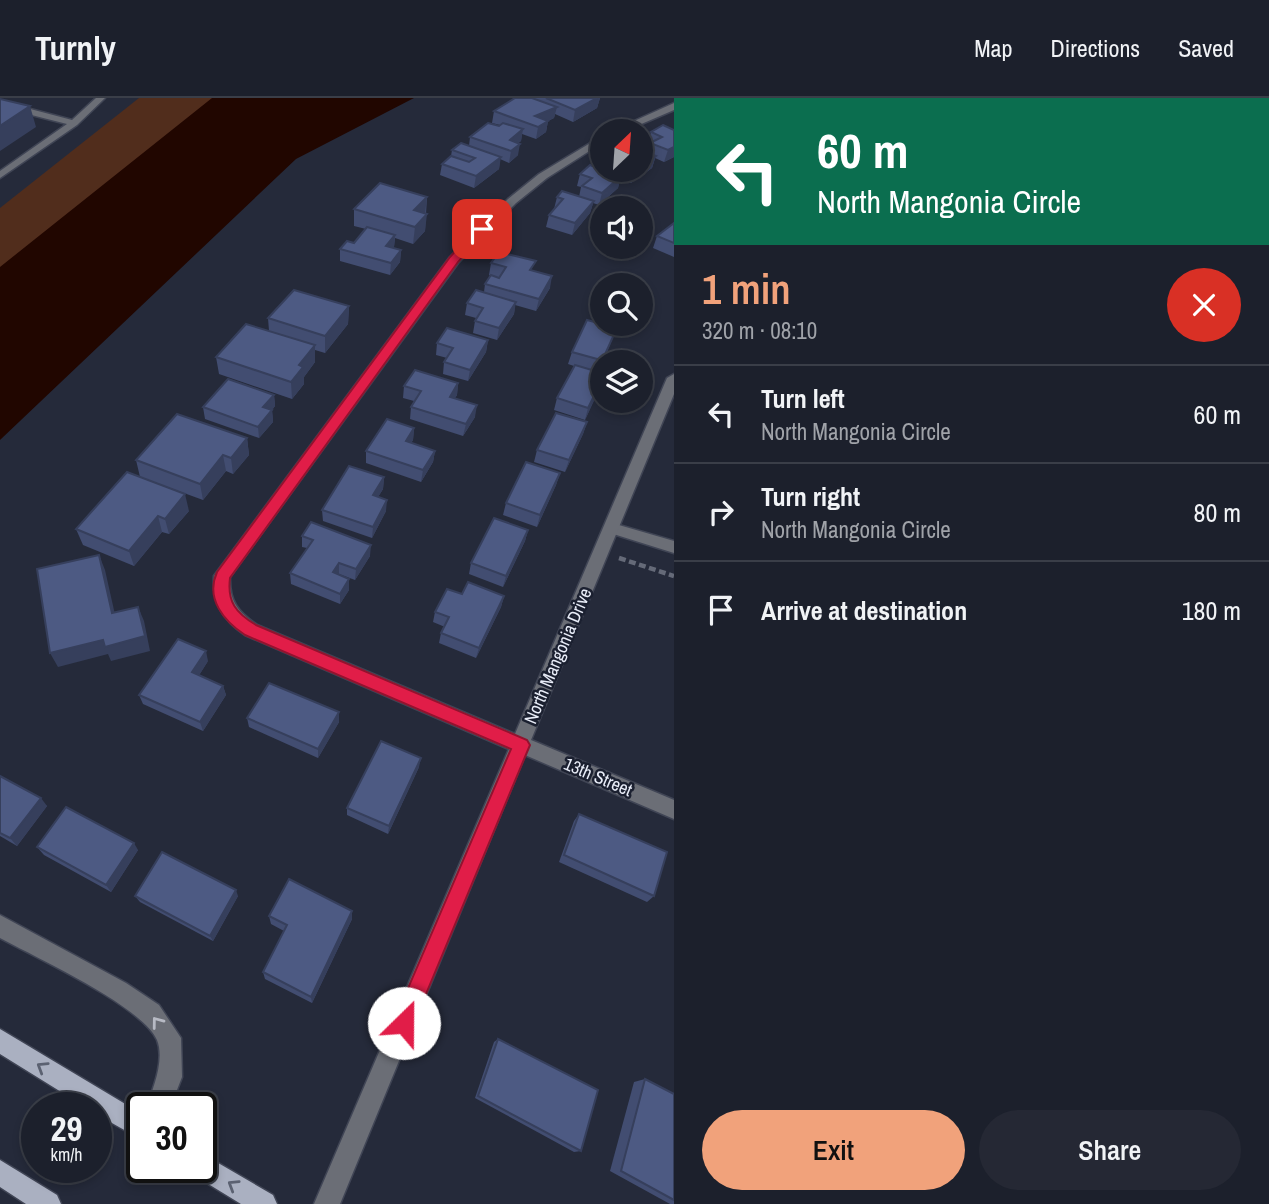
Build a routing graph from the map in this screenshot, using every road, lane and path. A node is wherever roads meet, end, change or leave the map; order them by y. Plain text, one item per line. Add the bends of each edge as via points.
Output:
1 (101, 98) edge
2 (0, 104) edge
3 (674, 106) edge
4 (644, 119) edge
5 (74, 122) junction
6 (590, 146) edge
7 (0, 175) edge
8 (674, 378) edge
9 (612, 528) junction
10 (674, 547) edge
11 (602, 552) junction
12 (674, 576) edge
13 (521, 745) junction
14 (674, 810) edge
15 (0, 926) edge
16 (0, 1041) edge
17 (164, 1092) edge
18 (126, 1119) edge
19 (0, 1172) edge
20 (217, 1175) edge
21 (48, 1204) edge
22 (264, 1204) edge
23 (327, 1204) edge

1 - 5 lane
2 - 5 lane
3 - 4 street
5 - 7 lane
6 - 13 street, 13th Street via 512,201 454,260 222,576 220,592 235,620 251,630
8 - 9 street, North Mangonia Drive
9 - 10 lane
9 - 11 street, North Mangonia Drive
11 - 12 path
11 - 13 street, North Mangonia Drive
13 - 14 street, 13th Street
13 - 23 street, North Mangonia Drive
17 -> 15 street via 170,1077 169,1038 151,1013
18 -> 16 main road
19 - 21 main road
22 -> 20 main road

